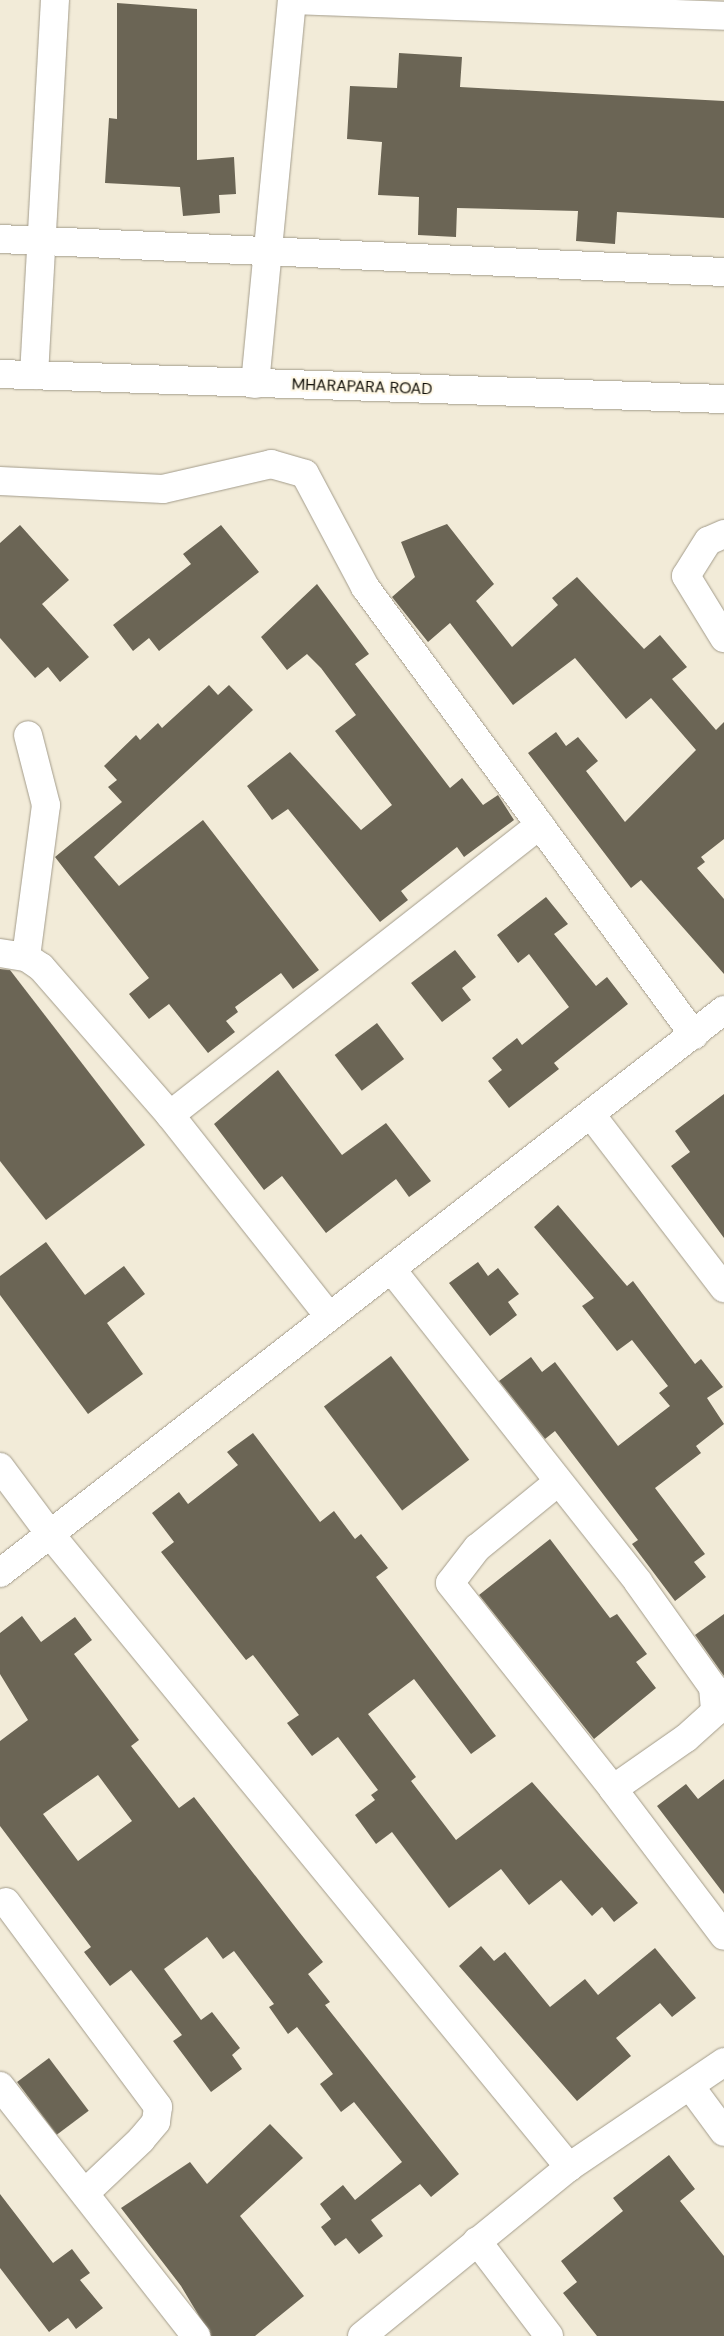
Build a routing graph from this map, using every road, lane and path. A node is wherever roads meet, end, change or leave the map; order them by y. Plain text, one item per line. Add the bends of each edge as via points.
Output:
1 (55, 0) edge
2 (292, 0) edge
3 (724, 16) edge
4 (0, 239) edge
5 (44, 240) junction
6 (270, 250) junction
7 (724, 272) edge
8 (0, 374) edge
9 (34, 375) junction
10 (255, 384) junction
11 (724, 399) edge
12 (0, 481) edge
13 (724, 534) edge
14 (724, 638) edge
15 (28, 735) dead end
16 (540, 825) junction
17 (13, 955) edge
18 (724, 1010) edge
19 (694, 1035) junction
20 (170, 1115) junction
21 (592, 1116) junction
22 (392, 1270) junction
23 (724, 1288) edge
24 (329, 1316) junction
25 (0, 1467) edge
26 (558, 1482) junction
27 (50, 1534) junction
28 (0, 1572) edge
29 (613, 1789) junction
30 (2, 1901) edge
31 (724, 1936) edge
32 (724, 2062) edge
33 (0, 2086) edge
34 (690, 2086) junction
35 (724, 2132) edge
36 (569, 2167) junction
37 (86, 2192) junction
38 (477, 2241) junction
39 (196, 2336) edge
40 (362, 2336) edge
41 (550, 2336) edge

1 - 5 street
2 - 3 street
2 - 6 street
4 - 5 street
5 - 6 street
5 - 9 street
6 - 7 street
6 - 10 street
8 - 9 street, MHARAPARA ROAD
9 - 10 street, MHARAPARA ROAD
10 - 11 street, MHARAPARA ROAD
12 - 16 street via 163,490 271,464 306,474 365,587
13 - 14 street via 708,540 686,576
15 - 17 street via 46,805
16 - 19 street
16 - 20 street
17 - 20 street via 41,967
18 - 19 street
19 - 21 street
20 - 24 street
21 - 22 street
21 - 23 street
22 - 24 street
22 - 26 street
24 - 27 street
25 - 27 street
26 - 29 street via 638,1582 713,1687 715,1712 686,1738
26 - 29 street via 477,1548 450,1583
27 - 28 street
27 - 36 street
29 - 31 street
30 - 37 street via 158,2107 156,2122 142,2140
32 - 34 street
33 - 37 street
34 - 35 street
34 - 36 street
36 - 38 street
37 - 39 street
38 - 40 street
38 - 41 street

